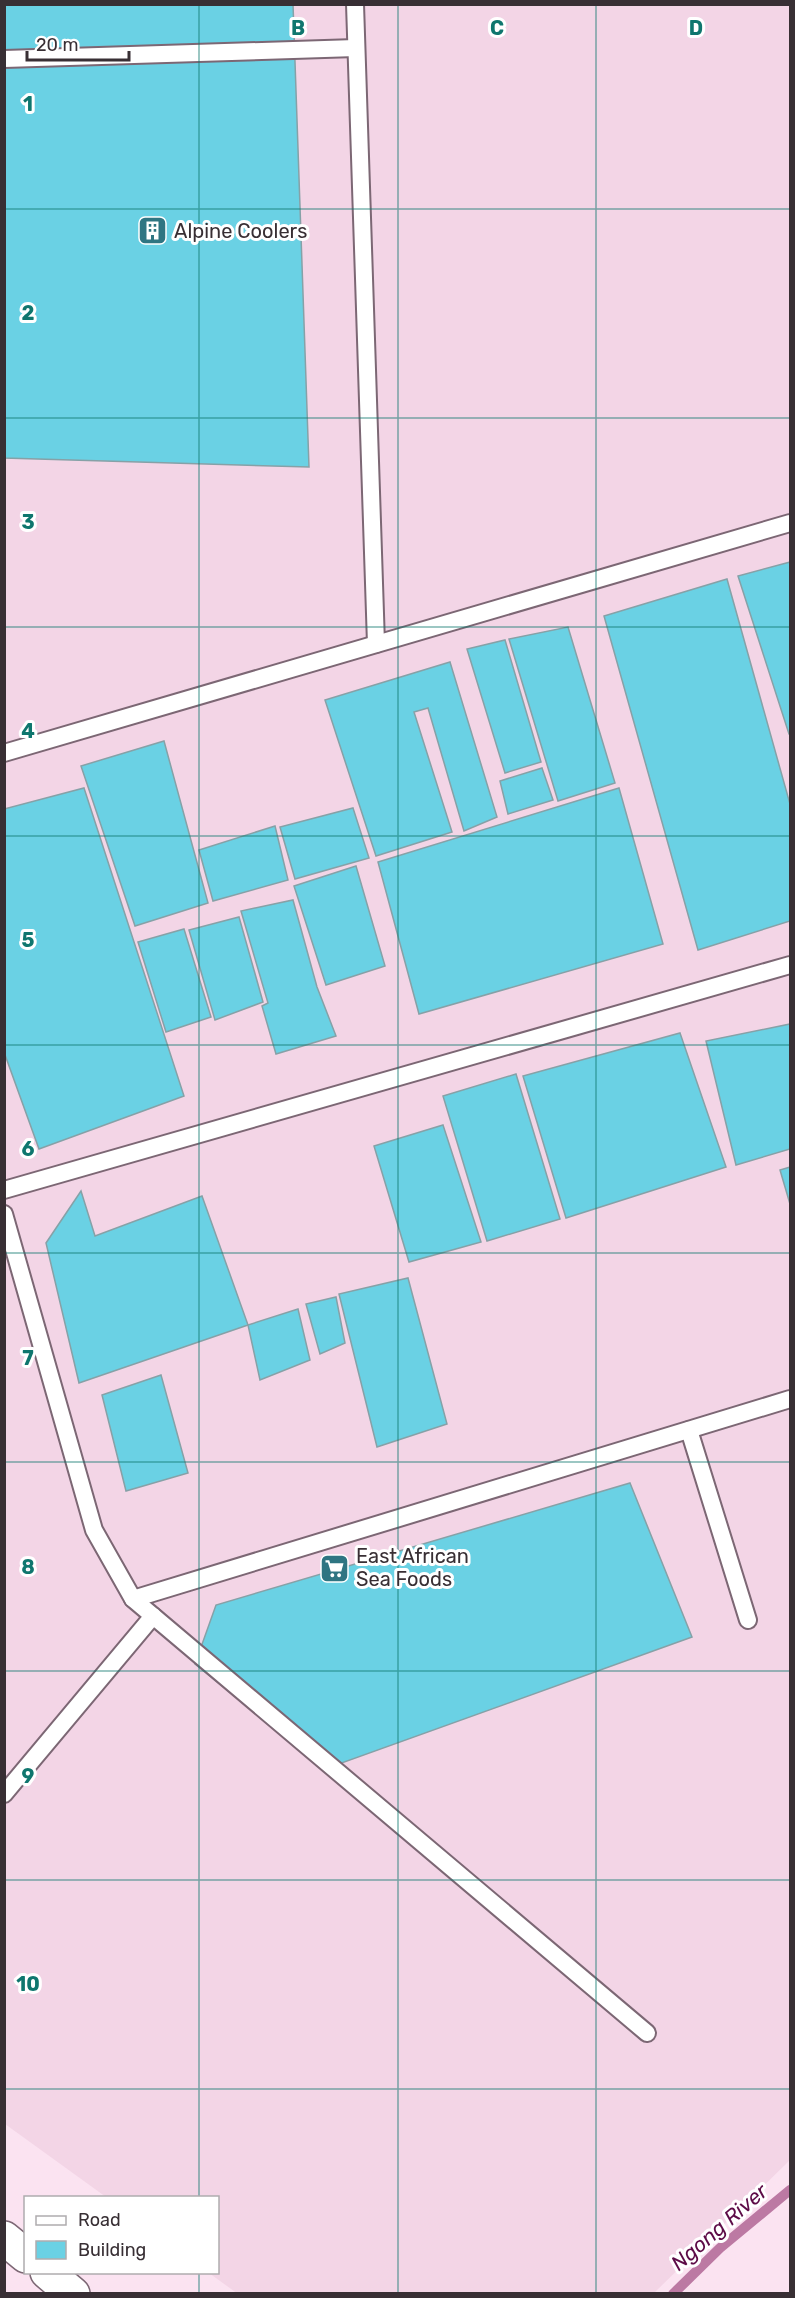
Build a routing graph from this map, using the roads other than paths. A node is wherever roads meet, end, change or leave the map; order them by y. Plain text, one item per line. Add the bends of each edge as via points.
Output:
1 (355, 4) edge
2 (356, 48) junction
3 (4, 59) edge
4 (790, 523) edge
5 (376, 644) junction
6 (4, 753) edge
7 (790, 965) edge
8 (4, 1190) edge
9 (4, 1214) edge
10 (790, 1399) edge
11 (689, 1430) junction
12 (133, 1599) junction
13 (153, 1616) junction
14 (748, 1620) dead end
15 (4, 1794) edge
16 (647, 2033) dead end
17 (4, 2238) edge
18 (24, 2254) edge
19 (49, 2274) edge
20 (73, 2294) edge

1 - 2 lane
2 - 3 lane
2 - 5 lane
4 - 5 lane
5 - 6 lane
7 - 8 lane
9 - 12 lane via 94,1530
10 - 11 lane
11 - 12 lane
11 - 14 lane
12 - 13 lane
13 - 15 lane
13 - 16 lane
17 - 18 main road
19 - 20 main road

